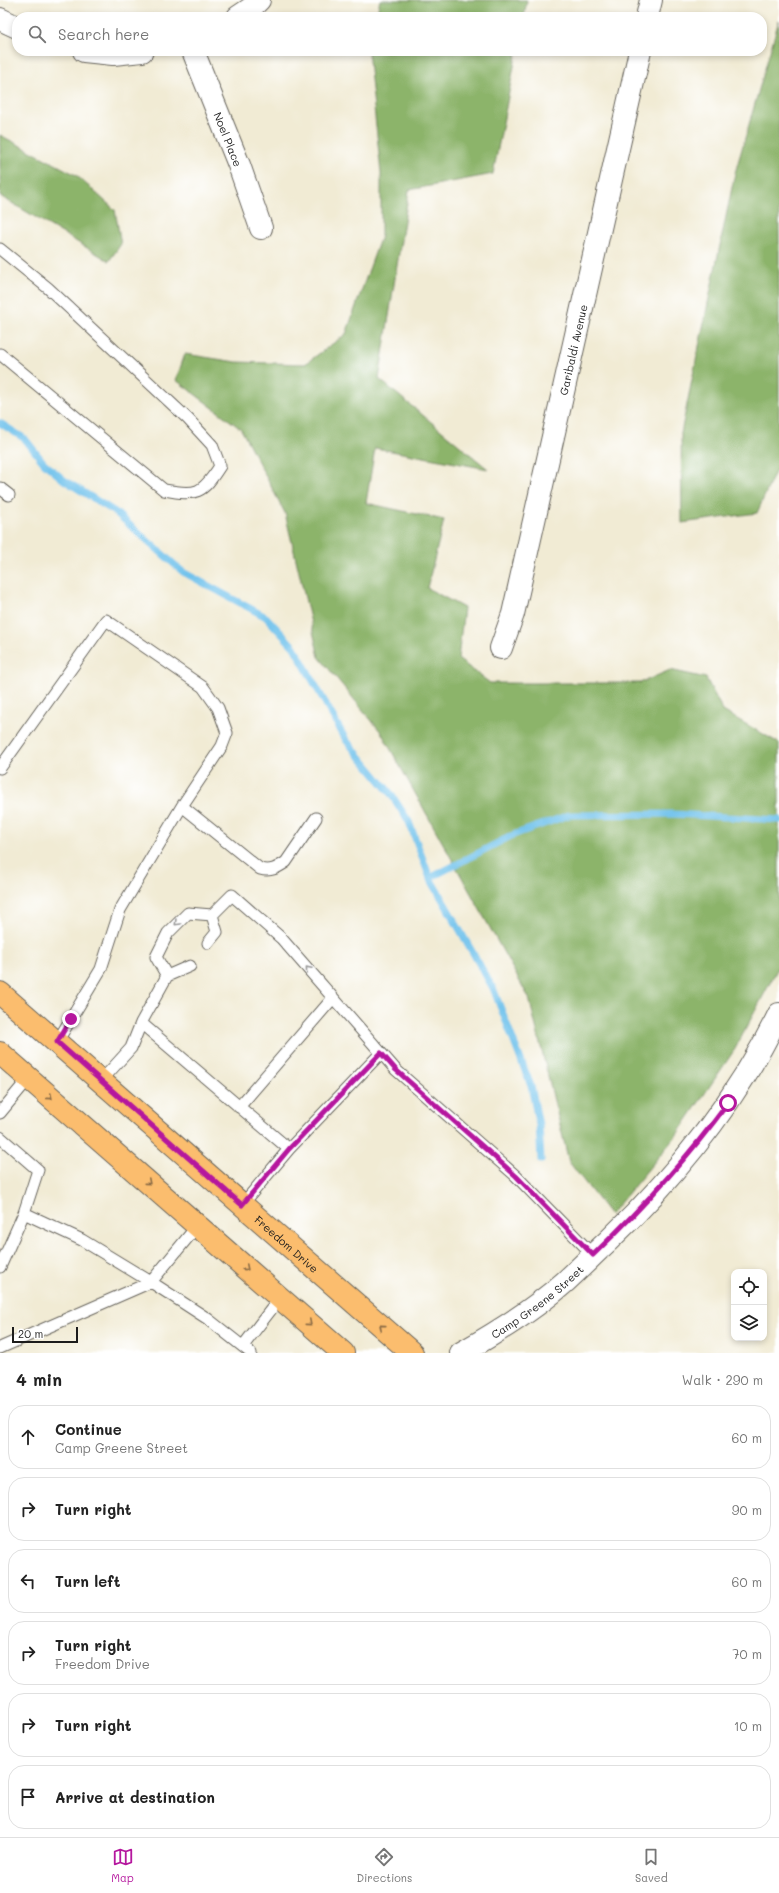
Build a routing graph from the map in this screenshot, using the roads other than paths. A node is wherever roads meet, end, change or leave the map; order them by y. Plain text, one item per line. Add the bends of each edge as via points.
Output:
1 (259, 0) edge
2 (651, 0) edge
3 (246, 12) edge
4 (649, 12) edge
5 (0, 19) edge
6 (12, 25) edge
7 (195, 56) edge
8 (639, 56) edge
9 (261, 228) dead end
10 (0, 249) edge
11 (0, 354) edge
12 (0, 488) edge
13 (9, 495) dead end
14 (501, 648) dead end
15 (0, 768) edge
16 (182, 806) junction
17 (316, 818) dead end
18 (212, 915) junction
19 (208, 943) dead end
20 (190, 966) dead end
21 (167, 976) junction
22 (0, 993) edge
23 (333, 998) junction
24 (779, 1014) edge
25 (141, 1023) junction
26 (57, 1042) junction
27 (0, 1053) edge
28 (381, 1053) junction
29 (29, 1078) junction
30 (101, 1081) junction
31 (240, 1107) junction
32 (0, 1112) edge
33 (0, 1137) edge
34 (289, 1149) junction
35 (242, 1205) junction
36 (24, 1213) junction
37 (198, 1225) junction
38 (593, 1255) junction
39 (0, 1267) edge
40 (151, 1282) junction
41 (280, 1298) junction
42 (0, 1348) edge
43 (247, 1350) edge
44 (343, 1353) edge
45 (412, 1353) edge
46 (461, 1353) edge

1 - 3 street
2 - 4 street
5 - 6 street
7 - 9 street, Noel Place via 239,165
8 - 14 street, Garibaldi Avenue via 513,614
10 - 11 lane via 48,288 188,418 212,445 220,466 207,485 188,494 164,490
12 - 13 lane
15 - 16 lane via 106,620 203,687 218,708 227,733 222,746
16 - 17 lane via 260,869 268,871 286,862
16 - 26 lane via 120,910 101,969
18 - 19 lane via 217,932
18 -> 21 lane via 188,912 168,933 156,957
23 -> 18 lane via 280,938 232,895
20 - 21 lane
21 - 25 lane
22 - 26 main road, Freedom Drive
23 - 28 lane
23 - 31 lane
24 - 38 street, Camp Greene Street via 766,1042 700,1142 665,1183
25 - 30 lane via 131,1048
25 - 31 lane
26 - 30 main road, Freedom Drive
27 - 29 main road
28 - 34 lane
28 - 38 lane via 396,1070 516,1176
29 - 32 lane
29 -> 37 main road
30 - 35 main road, Freedom Drive
31 - 34 lane
33 - 36 lane via 38,1170
34 - 35 lane
45 -> 35 main road, Freedom Drive
36 - 39 lane
36 - 40 lane via 82,1240
37 - 40 lane
37 -> 41 main road
38 - 46 street, Camp Greene Street via 565,1281 516,1319
40 - 42 lane
40 - 43 lane via 197,1311
41 - 43 lane
41 -> 44 main road

